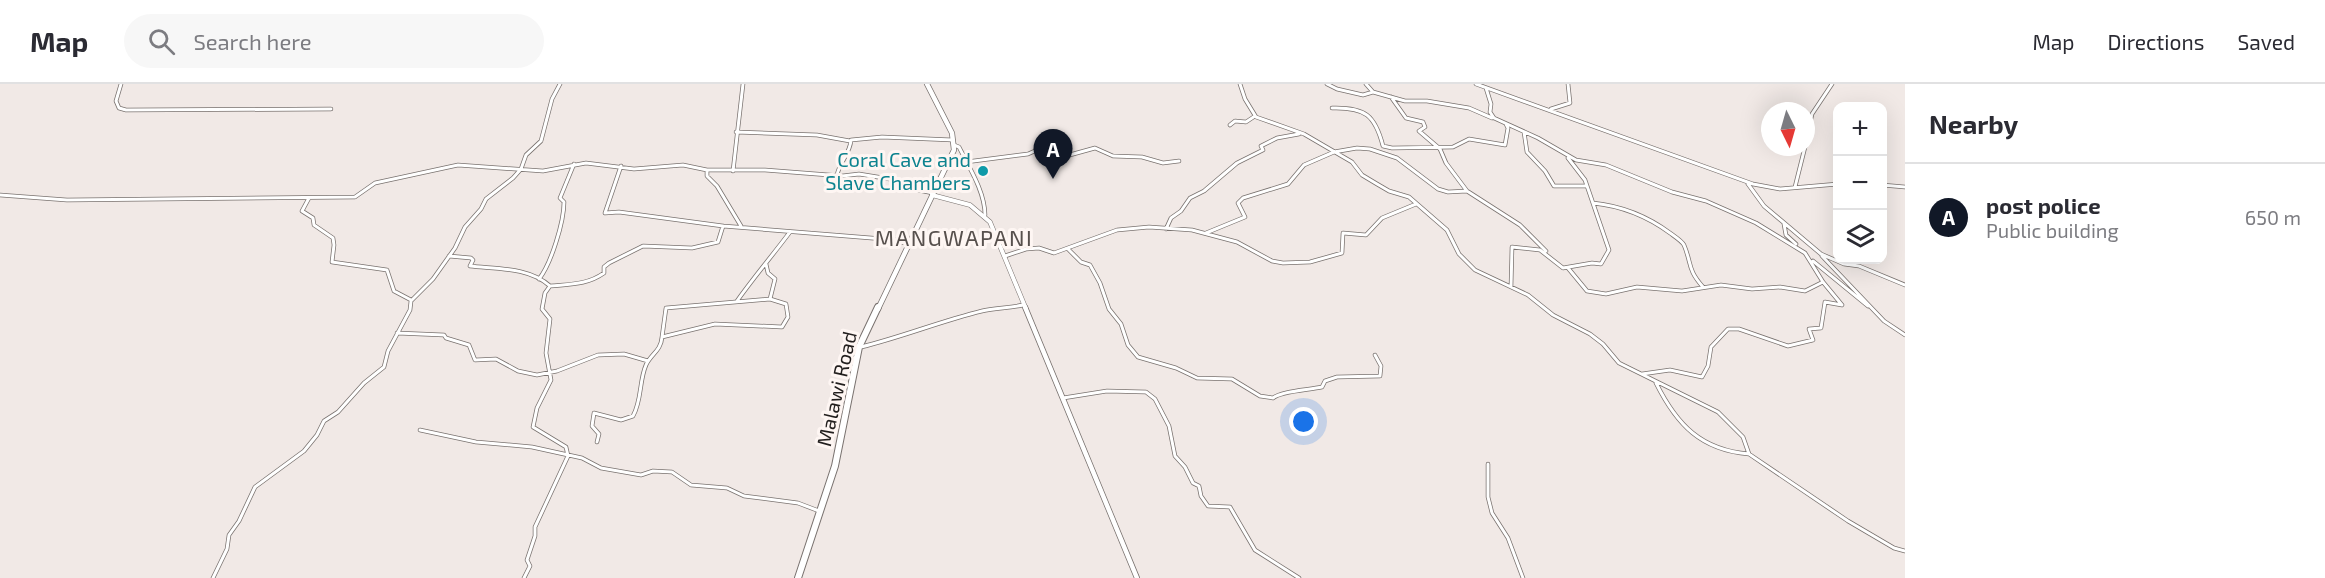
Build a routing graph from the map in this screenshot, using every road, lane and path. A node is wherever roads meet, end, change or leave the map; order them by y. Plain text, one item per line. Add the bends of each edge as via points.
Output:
1 (121, 84) edge
2 (560, 84) edge
3 (743, 84) edge
4 (927, 84) edge
5 (1240, 84) edge
6 (1327, 84) edge
7 (1366, 84) edge
8 (1476, 84) edge
9 (1568, 84) edge
10 (1832, 84) edge
11 (1486, 88) junction
12 (1373, 93) junction
13 (1391, 97) junction
14 (1332, 108) dead end
15 (331, 109) dead end
16 (1549, 110) junction
17 (1815, 110) edge
18 (1255, 116) junction
19 (1494, 118) junction
20 (1504, 122) junction
21 (1230, 125) dead end
22 (1524, 131) junction
23 (736, 132) junction
24 (1300, 134) junction
25 (850, 141) junction
26 (954, 142) junction
27 (1437, 147) junction
28 (1334, 152) junction
29 (1565, 154) junction
30 (1803, 156) edge
31 (1179, 161) dead end
32 (966, 162) junction
33 (574, 164) junction
34 (621, 166) junction
35 (521, 169) junction
36 (707, 170) junction
37 (734, 171) junction
38 (837, 175) junction
39 (1747, 182) junction
40 (1833, 184) edge
41 (1887, 185) edge
42 (1586, 186) junction
43 (1795, 187) junction
44 (1905, 187) edge
45 (1467, 191) junction
46 (932, 194) junction
47 (0, 195) edge
48 (309, 198) junction
49 (1593, 202) junction
50 (1416, 204) junction
51 (985, 215) junction
52 (1784, 224) junction
53 (723, 226) junction
54 (741, 226) junction
55 (1166, 230) junction
56 (790, 232) junction
57 (1204, 233) junction
58 (1774, 234) junction
59 (1785, 235) junction
60 (908, 244) junction
61 (1796, 245) junction
62 (1068, 249) junction
63 (1548, 252) junction
64 (1821, 254) junction
65 (449, 256) junction
66 (1005, 256) junction
67 (1812, 260) junction
68 (766, 264) junction
69 (1568, 268) junction
70 (539, 279) junction
71 (1823, 282) junction
72 (1905, 285) edge
73 (550, 286) junction
74 (1511, 286) junction
75 (1703, 287) junction
76 (770, 299) junction
77 (411, 301) junction
78 (736, 303) junction
79 (1023, 304) junction
80 (1874, 312) junction
81 (397, 333) junction
82 (1905, 335) edge
83 (662, 337) junction
84 (859, 347) junction
85 (1375, 355) dead end
86 (648, 361) junction
87 (551, 373) junction
88 (1642, 374) junction
89 (1656, 383) junction
90 (1063, 398) junction
91 (420, 430) dead end
92 (597, 442) dead end
93 (1749, 454) junction
94 (568, 456) junction
95 (1488, 464) dead end
96 (820, 512) junction
97 (1905, 551) edge
98 (213, 578) edge
99 (524, 578) edge
100 (798, 578) edge
101 (1137, 578) edge
102 (1299, 578) edge
103 (1523, 578) edge

1 - 15 street via 116,102 126,110
2 - 35 street via 552,99 544,135 526,155
3 - 23 street
4 - 26 main road
5 - 18 street
6 - 12 street via 1363,95
7 - 12 street
8 - 11 street
9 - 16 street via 1570,103
10 - 17 street
11 - 16 street
11 - 19 street
12 - 13 street
13 - 19 street via 1469,108
13 - 27 street via 1406,118 1423,122 1425,127 1419,131
14 - 27 street via 1362,111 1377,123 1384,147
16 - 39 street
18 - 21 street
18 - 24 street
19 - 20 street
20 - 22 street
20 - 27 street via 1508,128 1505,145 1469,139 1460,145
22 - 29 street
22 - 42 street via 1527,152 1554,186
23 - 25 street via 817,135
23 - 37 street
24 - 28 street
24 - 55 street via 1269,142 1253,157 1237,163 1190,198 1171,218
25 - 26 street via 882,136
25 - 38 street via 850,151 840,161
26 - 32 street
26 - 46 main road, Malawi Road
27 - 45 street
28 - 45 street via 1370,149 1409,165 1438,189
28 - 50 street via 1352,162 1362,175 1389,191 1409,196
28 - 57 street via 1304,165 1288,184 1243,198 1238,203 1245,217
29 - 42 street
29 - 58 street via 1706,201
30 - 43 street
31 - 32 street via 1163,163 1142,157 1113,156 1095,148 1065,156 1037,150
32 - 51 street
33 - 34 street
33 - 35 street via 543,171
33 - 70 street via 560,198 565,207 556,248
34 - 36 street via 690,166
34 - 53 street via 605,213
35 - 48 street via 458,165 375,183 356,197
35 - 65 street via 486,199
36 - 37 street
36 - 54 street via 707,176
37 - 38 street
38 - 46 street via 888,177 902,181 908,188
39 - 43 street via 1780,189
39 - 52 street via 1764,206
40 - 43 street
41 - 44 street
42 - 49 street
45 - 63 street via 1520,225
46 - 51 street via 970,205
46 - 60 main road, Malawi Road
47 - 48 street via 68,200
48 - 77 street via 302,211 334,238 332,262 387,270 394,291
49 - 69 street via 1609,250 1601,264
49 - 75 street via 1636,212 1677,238 1684,244 1685,257
50 - 57 street via 1381,217 1366,235 1343,233 1342,253 1310,262 1272,261 1237,242
50 - 74 street via 1447,230 1459,254 1475,270
51 - 66 street
52 - 59 street
52 - 64 street
53 - 54 street
53 - 73 street via 718,242 713,245 644,246 612,259 593,282
54 - 56 street
55 - 57 street
55 - 62 street via 1117,230
56 - 60 street
56 - 68 street
58 - 59 street
58 - 61 street
59 - 61 street
60 - 84 main road, Malawi Road
61 - 67 street
62 - 66 street via 1054,253 1026,249
62 - 85 street via 1090,265 1109,309 1138,357 1197,378 1232,379 1260,396 1273,398 1279,393 1322,387 1325,381 1337,377 1380,376 1381,366
63 - 69 street via 1563,268
63 - 74 street via 1512,247
64 - 72 street
64 - 80 street
65 - 70 street via 471,258 470,266 499,267
65 - 77 street
66 - 79 street
67 - 71 street
67 - 80 street
68 - 76 street via 775,279
68 - 78 street
69 - 75 street via 1587,291 1606,294 1637,287 1682,291
70 - 73 street
71 - 75 street via 1805,291 1780,287
71 - 88 street via 1842,305 1825,302 1821,328 1809,329 1813,340 1788,346 1728,329 1711,347 1702,377 1670,370
73 - 87 street via 542,309 550,320 546,353
74 - 88 street via 1590,334 1619,363
76 - 78 street
76 - 83 street via 786,304 788,321 782,327 715,324
77 - 81 street
78 - 83 street via 666,308
79 - 84 street via 984,310
79 - 90 street
80 - 82 street
81 - 87 street via 444,335 469,345 475,360 496,359 531,375
81 - 98 street via 384,367 324,421 304,451 255,487 240,521 229,535 227,549
83 - 86 street via 658,352
84 - 96 main road, Malawi Road via 835,466
86 - 87 street via 624,354 598,355
86 - 92 street via 633,417 621,420 594,413 592,426 599,434
87 - 94 street via 533,427 566,447
88 - 89 street
89 - 93 street via 1718,412 1743,437
89 - 93 street via 1680,422 1694,433 1723,451
90 - 101 street
90 - 102 street via 1107,391 1146,392 1155,399 1169,426 1175,456 1199,486 1205,504 1230,507 1255,550
91 - 94 street
93 - 97 street via 1848,521
94 - 96 street via 601,468 641,475 672,472 691,485 728,488 744,495 798,503
94 - 99 street via 535,527 527,560 530,566
95 - 103 street via 1492,513 1508,538
96 - 100 main road, Malawi Road

